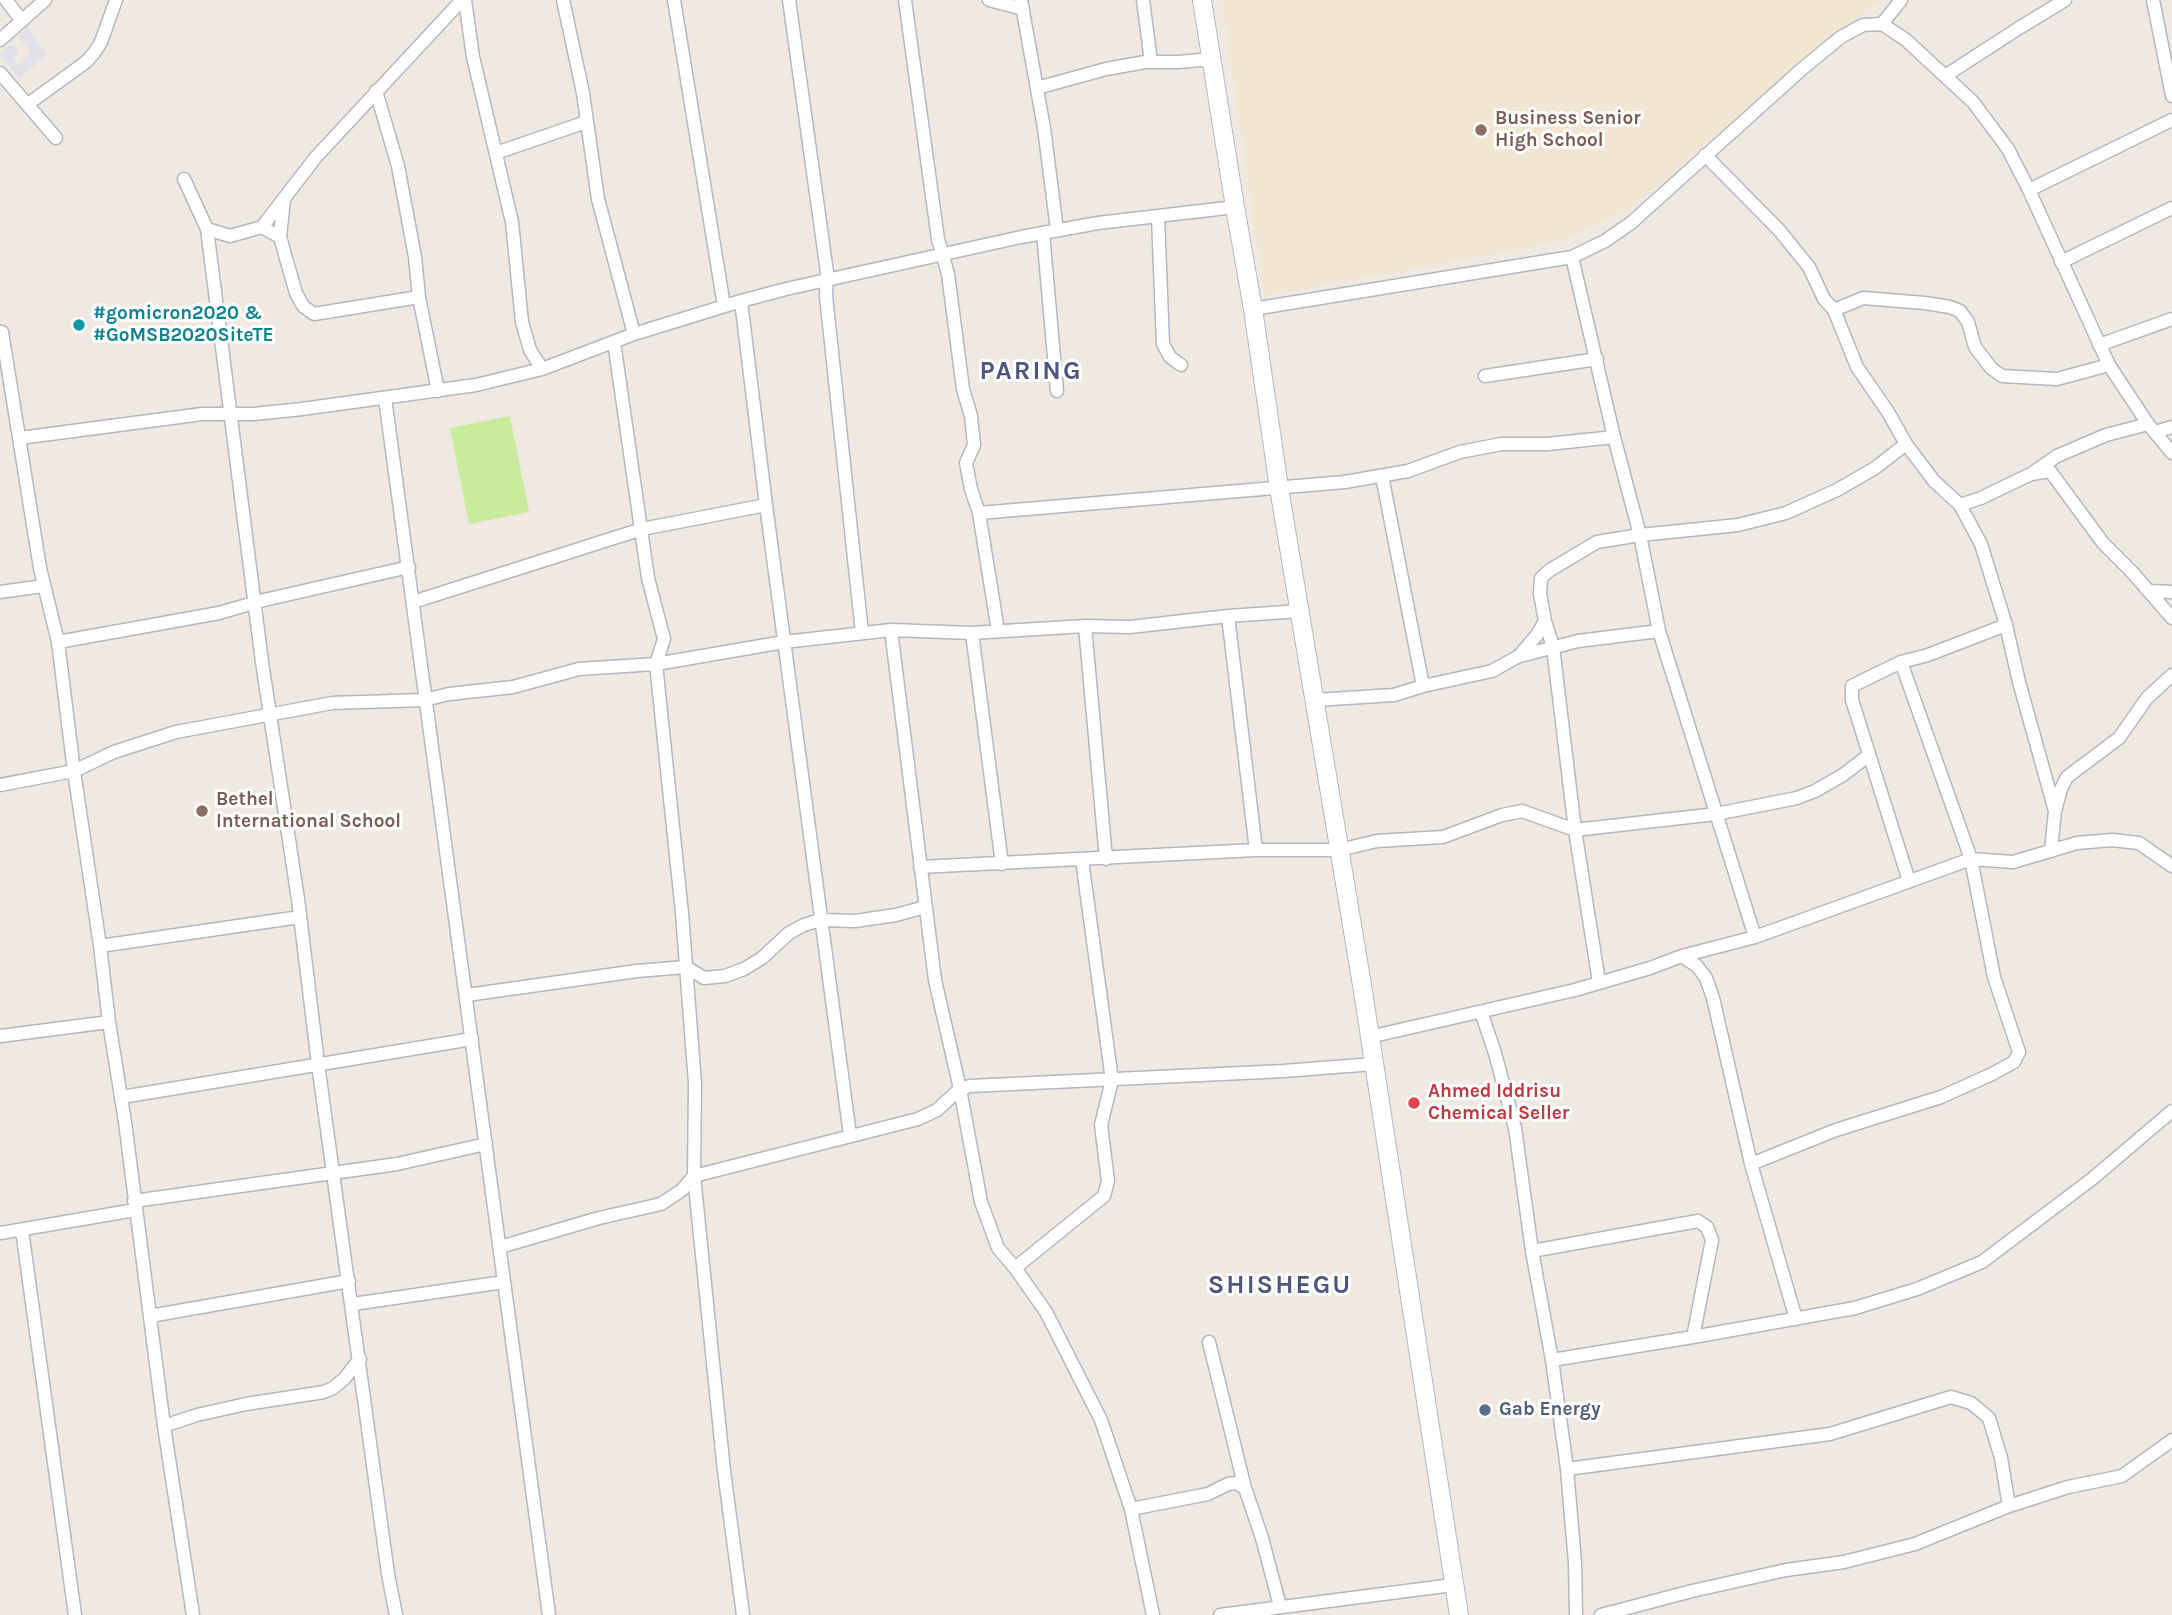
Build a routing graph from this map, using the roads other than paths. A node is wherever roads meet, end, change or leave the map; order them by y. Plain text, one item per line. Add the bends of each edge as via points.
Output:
1 (6, 0) edge
2 (45, 0) edge
3 (116, 0) edge
4 (464, 0) edge
5 (563, 0) edge
6 (674, 0) edge
7 (789, 0) edge
8 (905, 0) edge
9 (989, 0) edge
10 (1143, 0) edge
11 (1202, 0) edge
12 (1902, 0) edge
13 (2066, 0) edge
14 (2153, 0) edge
15 (1022, 4) edge
16 (22, 21) junction
17 (1882, 24) junction
18 (0, 40) edge
19 (1210, 59) junction
20 (1151, 62) junction
21 (0, 73) edge
22 (1945, 76) junction
23 (1037, 88) junction
24 (376, 91) junction
25 (2172, 96) edge
26 (28, 104) junction
27 (2172, 120) edge
28 (586, 122) junction
29 (56, 138) dead end
30 (496, 153) junction
31 (1705, 155) junction
32 (184, 179) dead end
33 (2029, 190) junction
34 (284, 196) junction
35 (1235, 207) junction
36 (2172, 208) edge
37 (1158, 217) junction
38 (262, 227) junction
39 (207, 229) junction
40 (1057, 230) junction
41 (1043, 233) junction
42 (280, 237) junction
43 (942, 254) junction
44 (1573, 257) junction
45 (2061, 262) junction
46 (827, 281) junction
47 (419, 297) junction
48 (741, 301) junction
49 (724, 306) junction
50 (1253, 309) junction
51 (1834, 310) junction
52 (2172, 319) edge
53 (2, 332) dead end
54 (634, 334) junction
55 (614, 342) junction
56 (2099, 345) junction
57 (1597, 359) junction
58 (1181, 365) dead end
59 (2109, 365) junction
60 (542, 369) junction
61 (1485, 376) dead end
62 (438, 391) junction
63 (1057, 391) dead end
64 (385, 398) junction
65 (231, 413) junction
66 (2172, 427) edge
67 (2151, 428) junction
68 (1614, 437) junction
69 (20, 438) junction
70 (1906, 443) junction
71 (2172, 453) edge
72 (2057, 456) junction
73 (2050, 471) junction
74 (2031, 474) junction
75 (1382, 476) junction
76 (1279, 488) junction
77 (766, 505) junction
78 (1960, 505) junction
79 (979, 513) junction
80 (642, 529) junction
81 (1640, 535) junction
82 (409, 567) junction
83 (43, 586) junction
84 (0, 592) edge
85 (2149, 592) junction
86 (2172, 592) edge
87 (413, 602) junction
88 (254, 603) junction
89 (1300, 611) junction
90 (1228, 616) junction
91 (2172, 616) edge
92 (1545, 621) junction
93 (2006, 625) junction
94 (1085, 626) junction
95 (2172, 628) edge
96 (891, 630) junction
97 (998, 631) junction
98 (1659, 631) junction
99 (862, 633) junction
100 (972, 633) junction
101 (58, 642) junction
102 (784, 642) junction
103 (1553, 647) junction
104 (1519, 656) junction
105 (1900, 662) junction
106 (656, 664) junction
107 (2172, 675) edge
108 (1423, 686) junction
109 (424, 700) junction
110 (1315, 700) junction
111 (272, 715) junction
112 (1870, 755) junction
113 (74, 771) junction
114 (0, 785) edge
115 (2054, 811) junction
116 (1716, 814) junction
117 (1575, 830) junction
118 (1256, 850) junction
119 (1339, 850) junction
120 (2051, 851) junction
121 (1106, 859) junction
122 (1971, 859) junction
123 (1082, 860) junction
124 (1002, 864) junction
125 (2172, 866) edge
126 (920, 867) junction
127 (1909, 881) junction
128 (925, 907) junction
129 (300, 917) junction
130 (821, 920) junction
131 (1755, 937) junction
132 (100, 946) junction
133 (1682, 957) junction
134 (686, 967) junction
135 (1599, 982) junction
136 (467, 995) junction
137 (1481, 1012) junction
138 (109, 1022) junction
139 (0, 1036) edge
140 (1369, 1037) junction
141 (472, 1040) junction
142 (318, 1064) junction
143 (1373, 1064) junction
144 (1112, 1080) junction
145 (960, 1089) junction
146 (122, 1097) junction
147 (2172, 1111) edge
148 (850, 1135) junction
149 (486, 1144) junction
150 (1751, 1164) junction
151 (333, 1173) junction
152 (694, 1176) junction
153 (134, 1206) junction
154 (22, 1230) junction
155 (0, 1233) edge
156 (500, 1247) junction
157 (1532, 1251) junction
158 (1015, 1268) junction
159 (349, 1281) junction
160 (504, 1282) junction
161 (353, 1304) junction
162 (150, 1316) junction
163 (1796, 1320) junction
164 (1693, 1337) junction
165 (1209, 1342) dead end
166 (360, 1359) junction
167 (1552, 1360) junction
168 (164, 1426) junction
169 (2172, 1440) edge
170 (1567, 1469) junction
171 (1245, 1488) junction
172 (2009, 1506) junction
173 (1131, 1509) junction
174 (1453, 1585) junction
175 (1280, 1606) junction
176 (75, 1615) edge
177 (193, 1615) edge
178 (396, 1615) edge
179 (549, 1615) edge
180 (743, 1615) edge
181 (1153, 1615) edge
182 (1220, 1615) edge
183 (1459, 1615) edge
184 (1576, 1615) edge
185 (1601, 1615) edge

1 - 16 street
2 - 16 street
3 - 26 street via 94,53
4 - 24 street
4 - 30 street
5 - 28 street
6 - 49 street
7 - 46 street
8 - 43 street
9 - 15 street
10 - 20 street
11 - 19 main road
12 - 17 street
13 - 22 street
14 - 25 street
15 - 23 street
16 - 18 street
17 - 22 street
17 - 31 street via 1863,25 1841,37
19 - 20 street
19 - 35 main road
20 - 23 street
21 - 26 street
22 - 33 street via 1990,124
23 - 40 street
24 - 34 street
24 - 47 street via 398,166
26 - 29 street
27 - 33 street
28 - 30 street
28 - 54 street via 598,199
30 - 60 street via 512,222 522,322 530,350
31 - 44 street via 1631,223
31 - 51 street via 1796,250
32 - 39 street
33 - 45 street
34 - 38 street
34 - 42 street
35 - 37 street
35 - 50 main road
36 - 45 street
37 - 40 street
37 - 58 street via 1163,344
38 - 39 street via 230,236
38 - 42 street
39 - 65 street
40 - 41 street
41 - 43 street
41 - 63 street
42 - 47 street via 296,293 312,313
43 - 46 street
43 - 79 street via 971,416 974,445 966,463
44 - 50 street
44 - 57 street
45 - 56 street
46 - 48 street
46 - 99 street
47 - 62 street
48 - 49 street
48 - 77 street
49 - 54 street
50 - 76 main road
51 - 59 street via 1863,298 1950,307 1960,311 1975,347 2002,376 2057,379
51 - 70 street via 1857,367
52 - 56 street
53 - 69 street
54 - 55 street
55 - 60 street
55 - 80 street
56 - 59 street
57 - 61 street
57 - 68 street
59 - 67 street
60 - 62 street
62 - 64 street
64 - 65 street
64 - 82 street
65 - 69 street
65 - 88 street
66 - 67 street
67 - 71 street
67 - 72 street via 2106,435
68 - 75 street via 1501,444
68 - 81 street
69 - 83 street
70 - 78 street via 1934,481
70 - 81 street via 1837,491 1786,513 1738,525
72 - 73 street
72 - 74 street
73 - 74 street
73 - 85 street via 2103,544
74 - 78 street
75 - 76 street
75 - 108 street
76 - 79 street
76 - 89 main road
77 - 80 street
77 - 102 street
78 - 93 street via 1981,544
79 - 97 street
80 - 87 street
80 - 106 street via 648,578 664,639
81 - 92 street via 1597,542 1541,578
81 - 98 street
82 - 87 street
82 - 88 street
83 - 84 street
83 - 101 street
85 - 86 street
85 - 91 street
87 - 109 street
88 - 101 street
88 - 111 street
89 - 90 street
89 - 110 main road
90 - 94 street via 1130,627
90 - 118 street
91 - 95 street
92 - 103 street
92 - 104 street
93 - 105 street
93 - 115 street
94 - 97 street
94 - 121 street
96 - 99 street
96 - 100 street
96 - 126 street
97 - 100 street
98 - 103 street
98 - 116 street
99 - 102 street
100 - 124 street
101 - 113 street
102 - 106 street
102 - 130 street
103 - 104 street
103 - 117 street
104 - 108 street via 1492,671
105 - 112 street via 1852,686 1852,700
105 - 122 street
106 - 109 street via 579,669 513,687
106 - 134 street
107 - 115 street via 2147,698 2119,738 2067,777
108 - 110 street via 1394,695
109 - 111 street via 332,703
109 - 136 street
110 - 119 main road
111 - 113 street via 176,732
111 - 129 street
112 - 116 street via 1843,775 1797,798
112 - 127 street
113 - 114 street
113 - 132 street
115 - 120 street
116 - 117 street
116 - 131 street
117 - 119 street via 1522,811 1443,837 1377,841
117 - 135 street
118 - 119 street
118 - 121 street
119 - 140 main road
120 - 122 street via 2013,862
120 - 125 street via 2077,843 2126,840
121 - 123 street
122 - 127 street
122 - 150 street via 1994,977 2019,1052 2014,1062 1941,1097 1836,1130
123 - 124 street
123 - 144 street
124 - 126 street
126 - 128 street
127 - 131 street
128 - 130 street via 872,919
128 - 145 street via 935,980
129 - 132 street
129 - 142 street
130 - 134 street via 789,933 762,958 725,976 705,978
130 - 148 street
131 - 133 street
132 - 138 street
133 - 135 street
133 - 150 street via 1706,978
134 - 136 street
134 - 152 street via 695,1083
135 - 137 street
136 - 141 street
137 - 140 street
137 - 157 street via 1515,1128
138 - 139 street
138 - 146 street
140 - 143 main road
141 - 142 street
141 - 149 street
142 - 146 street
142 - 151 street
143 - 144 street
143 - 174 main road
144 - 145 street
144 - 158 street via 1101,1125 1108,1181 1104,1196
145 - 148 street via 937,1110 918,1119
145 - 158 street via 981,1202 998,1248
146 - 153 street
147 - 163 street via 1982,1262 1892,1297
148 - 152 street
149 - 151 street
149 - 156 street
150 - 163 street
151 - 153 street
151 - 159 street
152 - 156 street via 661,1204
152 - 180 street via 723,1471
153 - 154 street
153 - 162 street
154 - 155 street
154 - 176 street
156 - 160 street
157 - 164 street via 1698,1221 1707,1227 1712,1240
157 - 167 street
158 - 173 street via 1046,1312 1101,1420
159 - 161 street
159 - 162 street
160 - 161 street
160 - 179 street
161 - 166 street
162 - 168 street
163 - 164 street
164 - 167 street
165 - 171 street
166 - 168 street via 344,1379 324,1392 234,1407
166 - 178 street
167 - 170 street
168 - 177 street
169 - 172 street via 2122,1476
170 - 172 street via 1830,1434 1951,1397 1971,1404 1989,1418
170 - 184 street
171 - 173 street via 1228,1484 1208,1494
171 - 175 street
172 - 185 street via 1915,1544
173 - 181 street
174 - 175 street
174 - 183 main road
175 - 182 street

